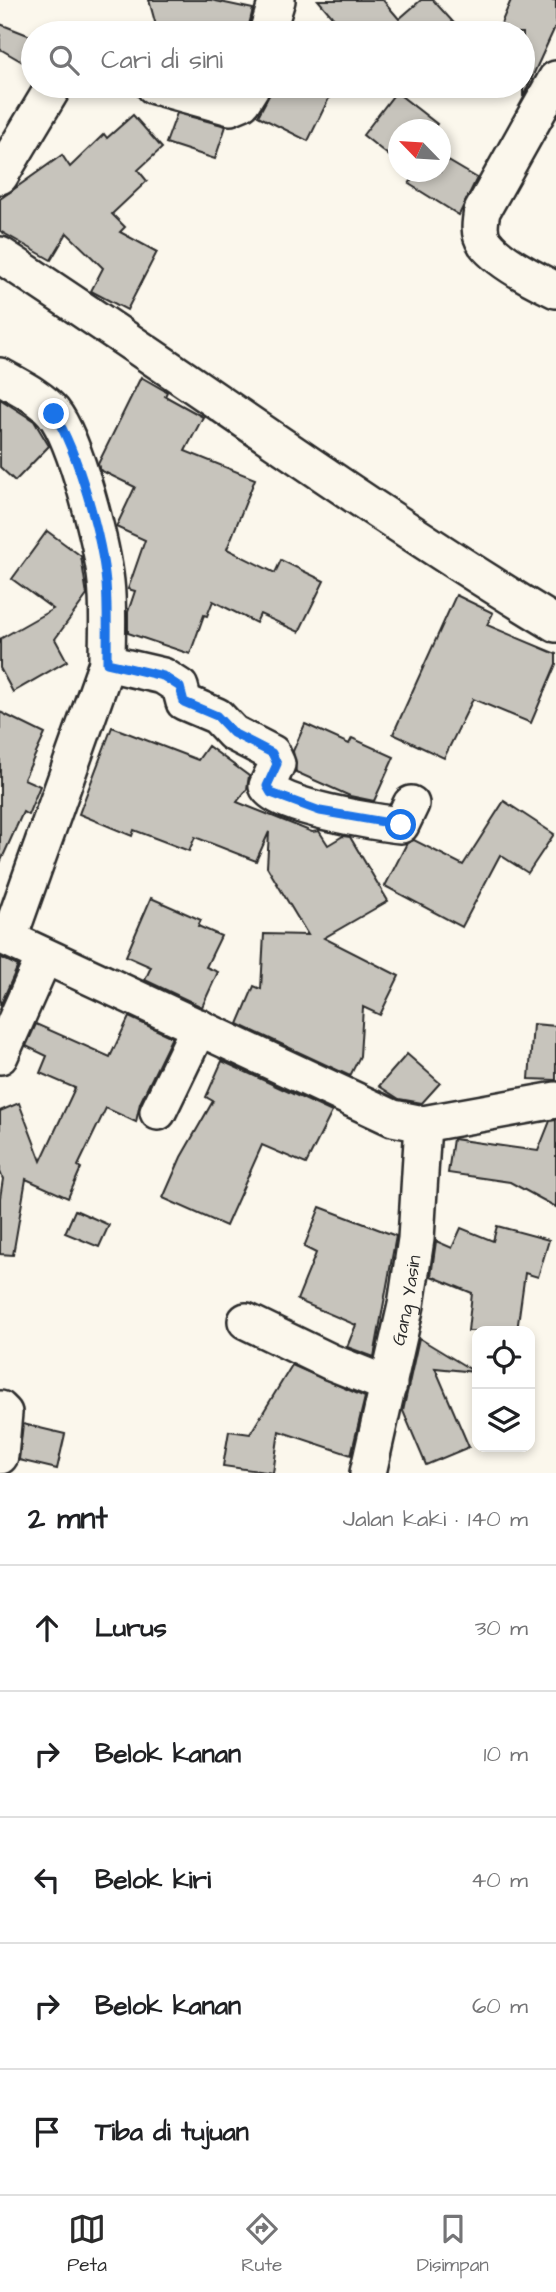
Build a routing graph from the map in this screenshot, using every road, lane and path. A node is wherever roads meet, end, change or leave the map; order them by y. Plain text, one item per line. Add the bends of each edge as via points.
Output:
1 (277, 0) edge
2 (271, 21) edge
3 (556, 79) edge
4 (47, 98) edge
5 (197, 98) edge
6 (244, 98) edge
7 (0, 176) edge
8 (0, 255) edge
9 (556, 290) edge
10 (0, 376) edge
11 (556, 624) edge
12 (107, 663) junction
13 (411, 804) dead end
14 (5, 936) edge
15 (44, 957) junction
16 (199, 1027) junction
17 (0, 1056) edge
18 (556, 1100) edge
19 (158, 1112) dead end
20 (423, 1124) junction
21 (246, 1321) dead end
22 (389, 1385) junction
23 (0, 1409) edge
24 (0, 1456) edge
25 (368, 1473) edge

1 - 2 street
3 - 9 street via 482,211 479,226 485,243 525,275
4 - 7 street
5 - 6 street via 230,107
8 - 11 street via 438,553
10 - 12 street via 40,399 62,426 88,503 106,581
12 - 13 street via 163,676 180,687 191,708 217,716 233,733 272,753 277,764 267,786 276,796 320,811 401,825
12 - 14 street
14 - 15 street
15 - 16 street
15 - 17 street
16 - 19 street
16 - 20 street via 393,1118
18 - 20 street
20 - 22 street, Gang Yasin via 416,1239
21 - 22 street
22 - 25 street, Gang Yasin
23 - 24 street via 4,1413

